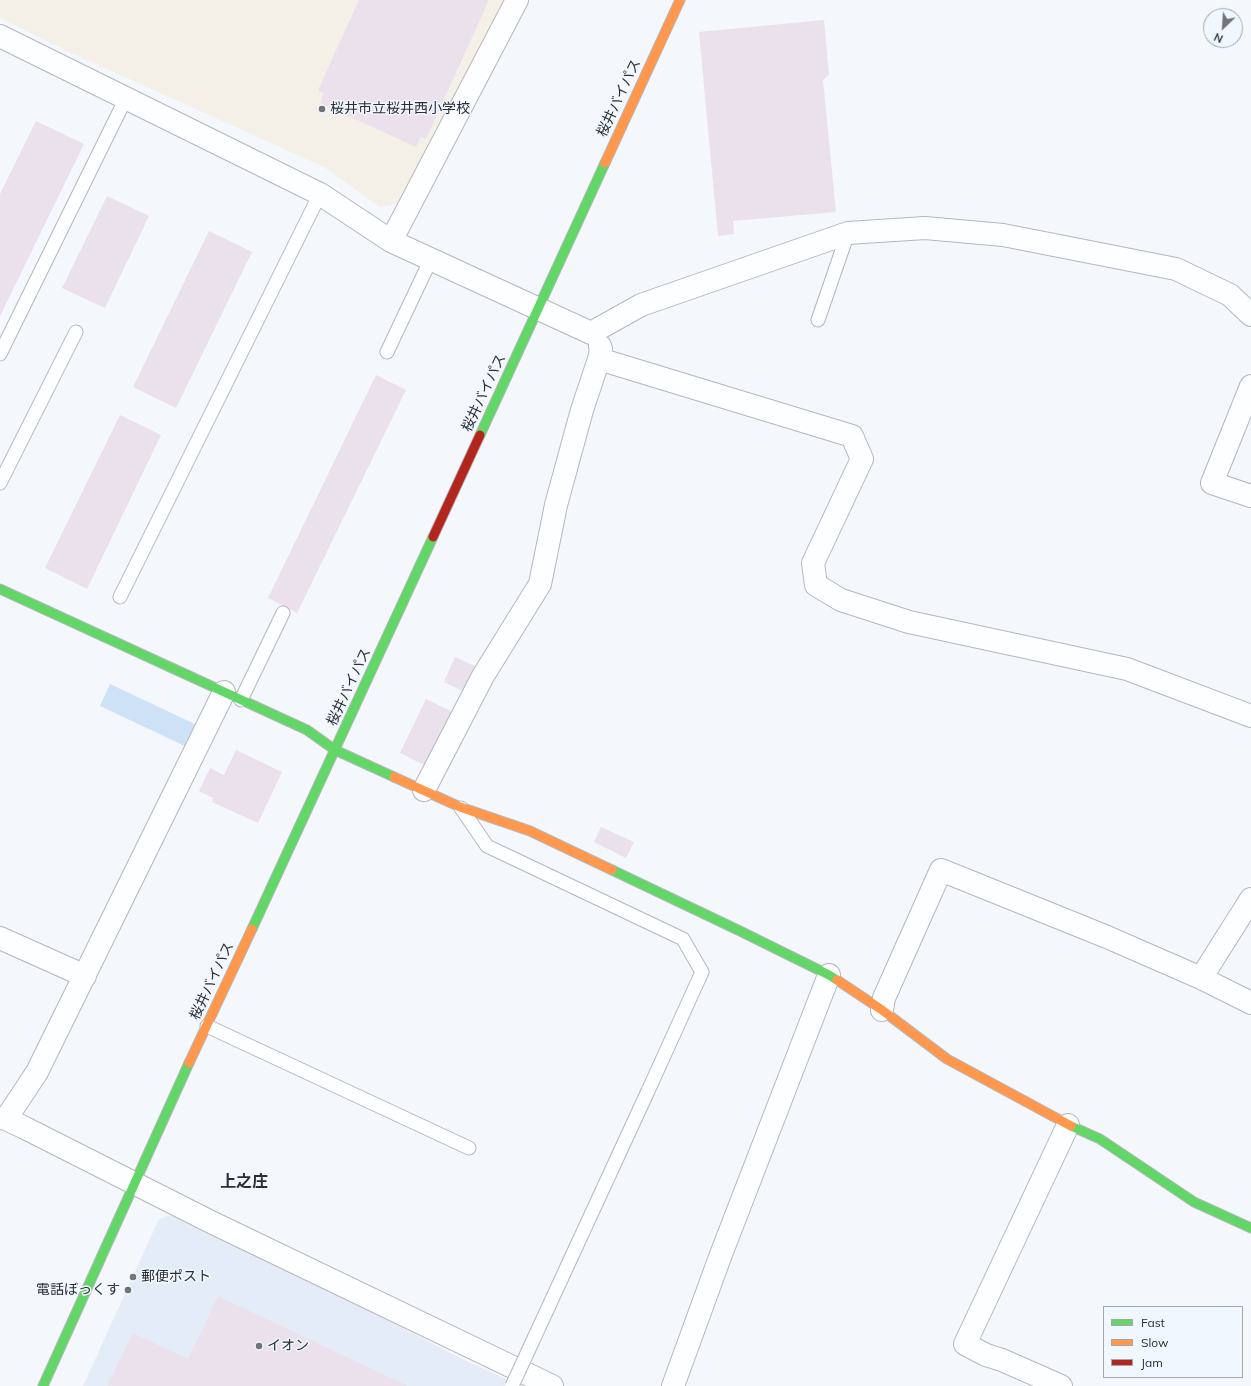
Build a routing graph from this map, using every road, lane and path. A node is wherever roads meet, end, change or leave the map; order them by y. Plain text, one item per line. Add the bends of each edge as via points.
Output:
1 (517, 0) edge
2 (680, 0) edge
3 (0, 36) edge
4 (126, 98) junction
5 (320, 194) junction
6 (848, 233) junction
7 (391, 241) junction
8 (431, 259) junction
9 (538, 310) junction
10 (1251, 315) edge
11 (818, 320) dead end
12 (76, 332) dead end
13 (591, 334) junction
14 (387, 352) dead end
15 (0, 354) edge
16 (599, 359) junction
17 (1251, 386) edge
18 (0, 483) edge
19 (1251, 496) edge
20 (0, 589) edge
21 (120, 597) dead end
22 (283, 613) dead end
23 (232, 696) junction
24 (1251, 716) edge
25 (335, 750) junction
26 (424, 790) junction
27 (460, 807) junction
28 (1251, 899) edge
29 (0, 938) edge
30 (829, 975) junction
31 (85, 976) junction
32 (1201, 978) junction
33 (1251, 1003) edge
34 (882, 1010) junction
35 (207, 1026) junction
36 (3, 1118) edge
37 (1068, 1125) junction
38 (469, 1148) dead end
39 (134, 1183) junction
40 (1251, 1228) edge
41 (43, 1386) edge
42 (512, 1386) edge
43 (552, 1386) edge
44 (673, 1386) edge
45 (1061, 1386) edge

1 - 7 street
2 - 9 main road, 桜井バイパス
3 - 4 street
4 - 5 street
4 - 15 lane
5 - 7 street
5 - 21 lane
6 - 10 street via 925,228 1002,235 1176,269 1230,295
6 - 11 lane
6 - 13 street via 641,305
7 - 8 street
8 - 9 street
8 - 14 lane
9 - 13 street
9 - 25 main road, 桜井バイパス
12 - 18 lane
13 - 16 street via 601,349
16 - 24 street via 852,436 862,459 813,563 816,586 841,600 909,622 1127,669
16 - 26 street via 556,505 540,584 483,676
17 - 19 street via 1212,483
20 - 23 main road
22 - 23 lane
23 - 25 main road via 307,730
23 - 31 street
25 - 26 main road
25 - 35 main road, 桜井バイパス
26 - 27 main road
27 - 30 main road via 530,831
27 - 42 lane, bridge via 487,846 683,939 702,972
28 - 32 street
29 - 31 street
30 - 34 main road
30 - 44 street
31 - 36 street via 37,1072
32 - 33 street
32 - 34 street via 941,870 884,998
34 - 37 main road via 947,1059
35 - 38 lane
35 - 39 main road, 桜井バイパス
36 - 39 street
37 - 40 main road via 1100,1139 1194,1202
37 - 45 street via 965,1344
39 - 41 main road, 桜井バイパス
39 - 43 street

